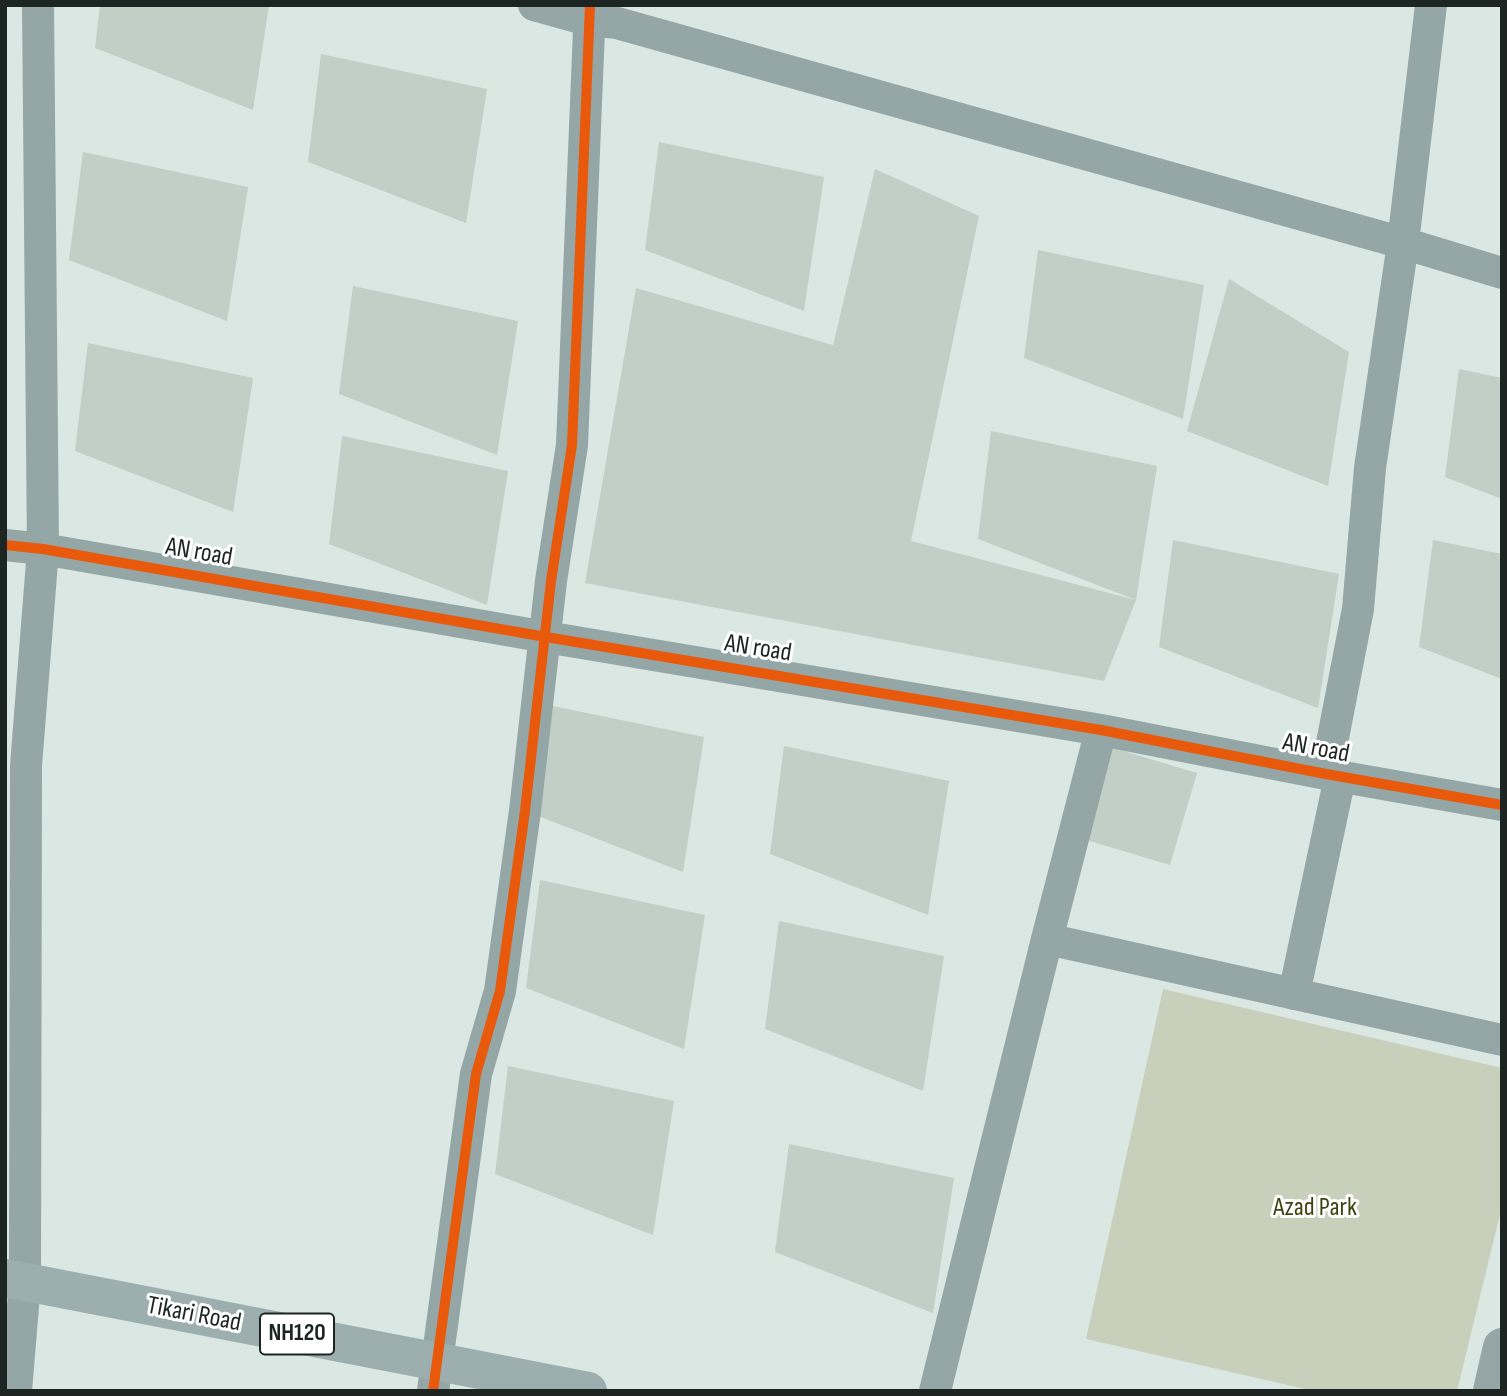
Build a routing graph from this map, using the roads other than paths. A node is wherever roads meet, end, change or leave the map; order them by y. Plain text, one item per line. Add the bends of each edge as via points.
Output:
1 (38, 5) edge
2 (534, 5) edge
3 (1431, 5) edge
4 (589, 13) edge
5 (1402, 243) junction
6 (1502, 273) edge
7 (5, 545) edge
8 (43, 549) junction
9 (546, 637) junction
10 (1101, 730) junction
11 (1333, 776) junction
12 (1502, 805) edge
13 (1047, 939) junction
14 (1294, 994) junction
15 (1502, 1040) edge
16 (15, 1280) edge
17 (1502, 1347) edge
18 (436, 1376) edge
19 (16, 1391) edge
20 (588, 1391) edge
21 (935, 1391) edge
22 (1492, 1391) edge

1 - 8 street
2 - 4 street
3 - 5 street
4 - 5 street
4 - 9 street via 572,445
5 - 6 street
5 - 11 street
7 - 8 street, AN road
8 - 9 street, AN road
8 - 16 street via 26,765
9 - 10 street, AN road
9 - 18 street via 500,991 476,1074
10 - 11 street, AN road
10 - 13 street
11 - 12 street, AN road
11 - 14 street
13 - 14 street
13 - 21 street
14 - 15 street
16 - 18 highway, Tikari Road / NH120
16 - 19 street
17 - 22 street
18 - 20 highway, Tikari Road / NH120

